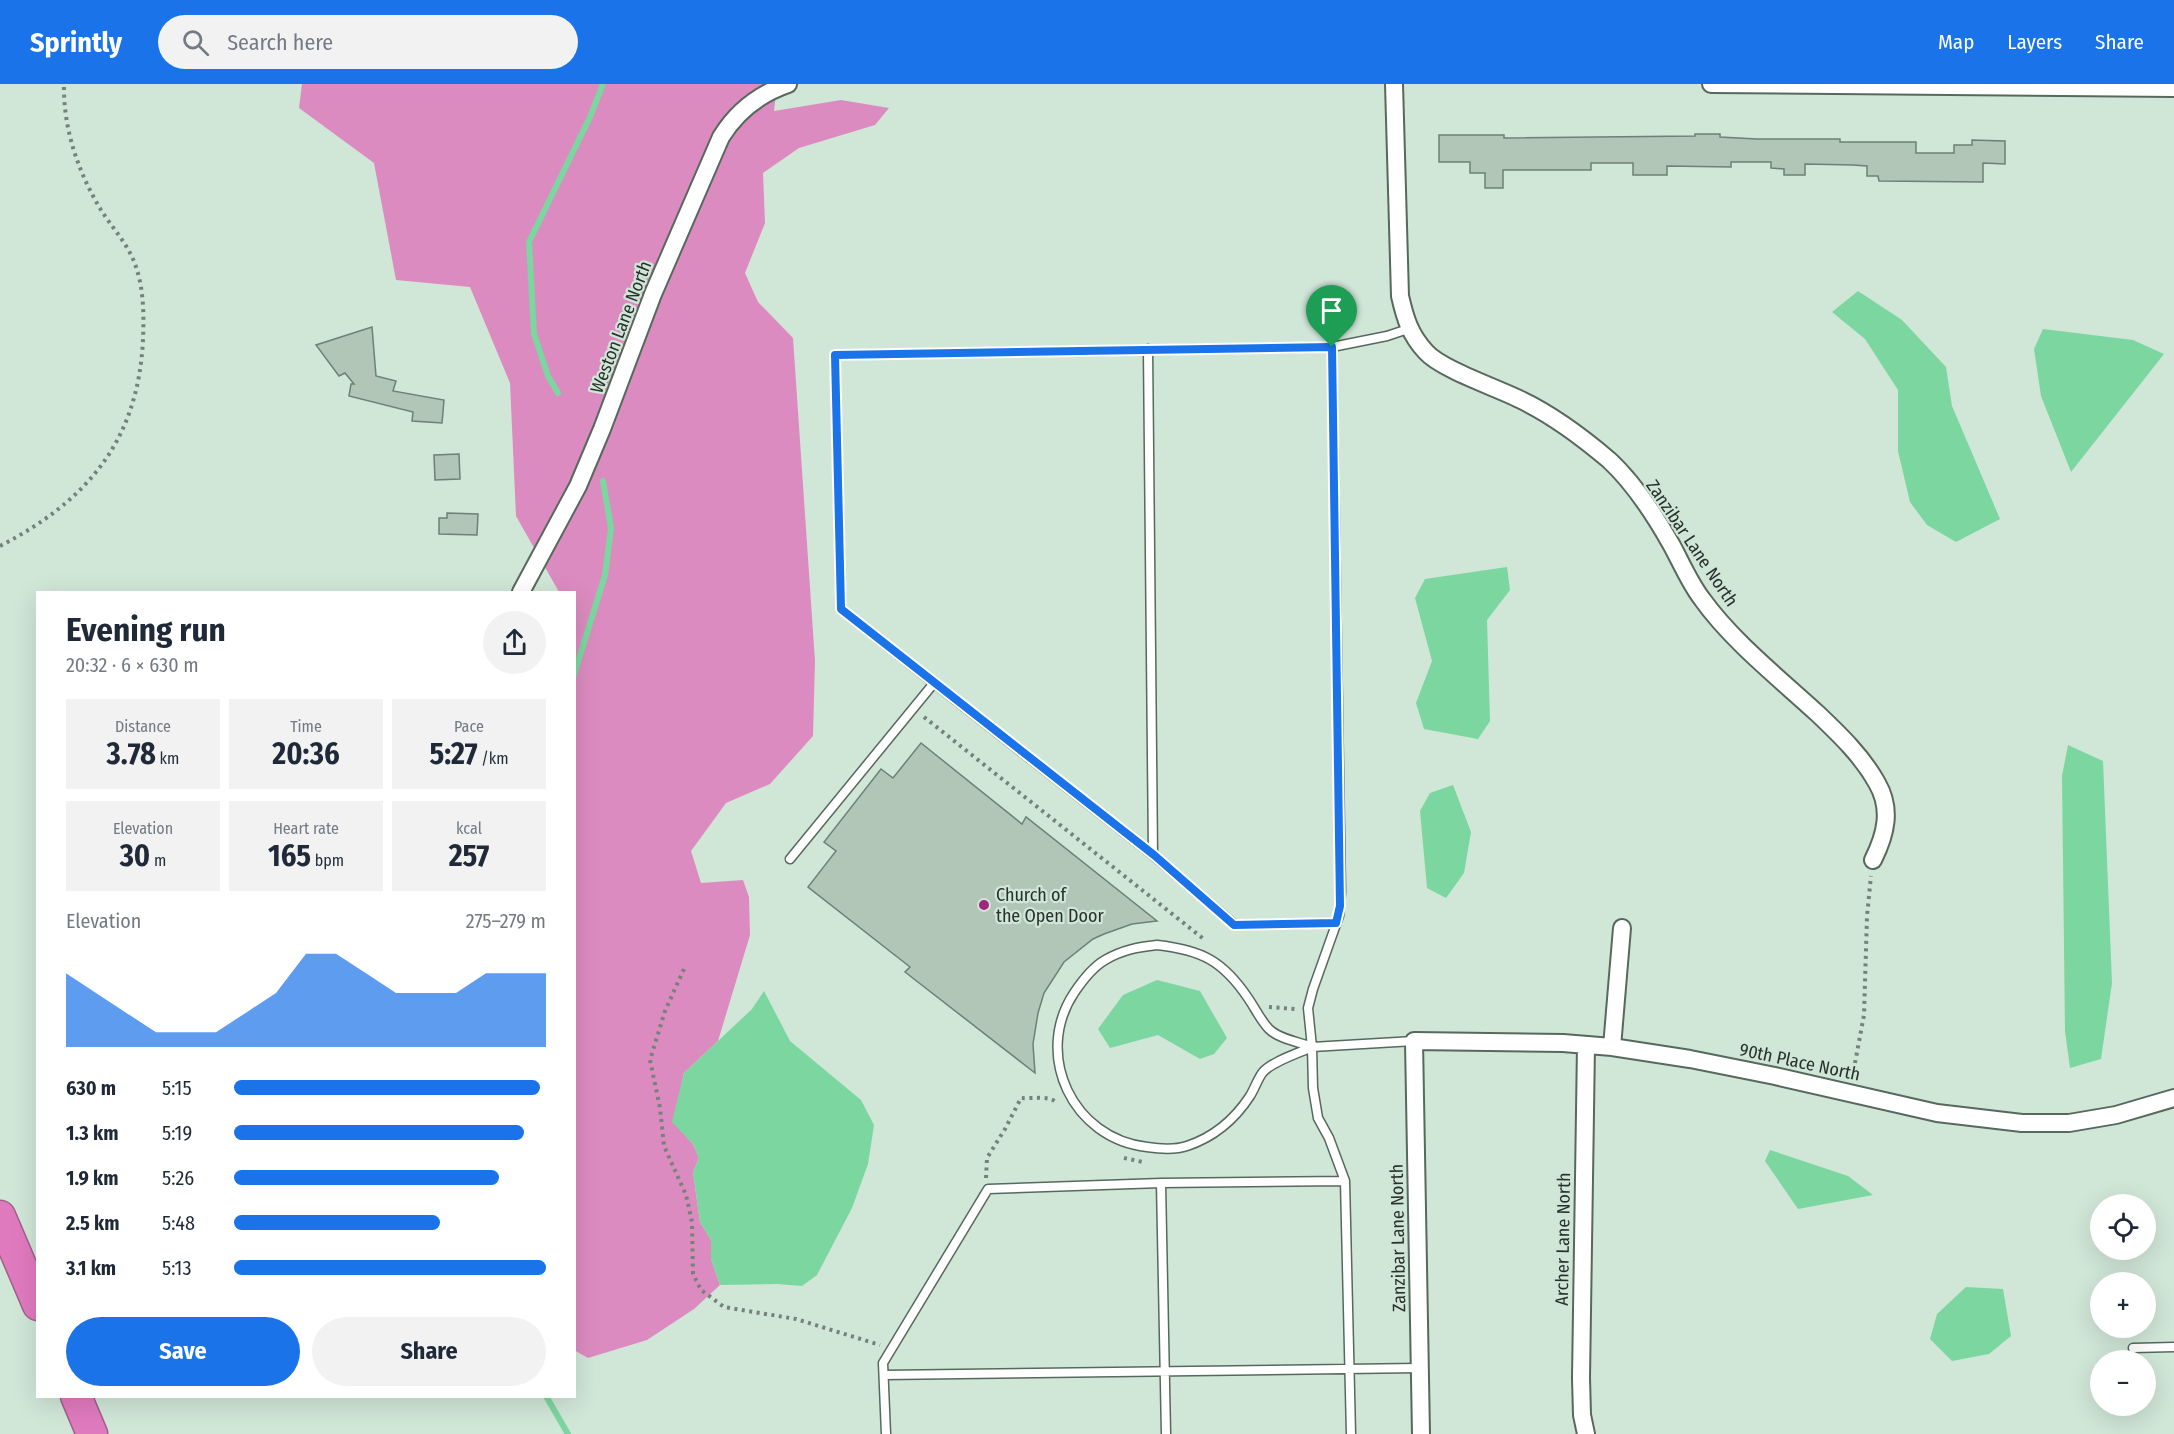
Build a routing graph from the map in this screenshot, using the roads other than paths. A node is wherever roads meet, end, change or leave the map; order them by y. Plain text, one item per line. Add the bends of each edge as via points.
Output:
1 (788, 84) edge
2 (1394, 84) edge
3 (1711, 84) edge
4 (1944, 85) edge
5 (2174, 88) edge
6 (758, 90) edge
7 (1408, 328) junction
8 (1332, 347) junction
9 (1148, 349) junction
10 (522, 591) edge
11 (934, 683) junction
12 (1154, 855) junction
13 (790, 859) dead end
14 (1873, 860) road end
15 (1336, 923) junction
16 (1622, 928) dead end
17 (1414, 1041) junction
18 (1586, 1045) junction
19 (1312, 1047) junction
20 (1612, 1047) junction
21 (2174, 1098) edge
22 (1346, 1180) junction
23 (1161, 1183) junction
24 (0, 1216) edge
25 (36, 1300) edge
26 (2174, 1347) edge
27 (2133, 1348) dead end
28 (1419, 1368) junction
29 (1349, 1369) junction
30 (1165, 1372) junction
31 (884, 1375) junction
32 (77, 1398) edge
33 (92, 1434) edge
34 (886, 1434) edge
35 (1166, 1434) edge
36 (1351, 1434) edge
37 (1421, 1434) edge
38 (1586, 1434) edge

1 - 6 street, Weston Lane North
2 - 7 street, Zanzibar Lane North via 1400,296
3 - 4 street
4 - 5 street
6 - 10 street, Weston Lane North via 721,137 653,294 578,486
7 - 8 lane
7 - 14 street, Zanzibar Lane North via 1428,355 1522,400 1568,428 1610,461 1646,502 1702,599 1724,626 1842,736 1877,784 1887,815 1882,842
8 - 9 lane
8 - 15 lane via 1341,892
9 - 11 lane via 835,355 841,609
9 - 12 lane
11 - 12 lane
11 - 13 lane
12 - 15 lane via 1234,925
15 - 19 lane via 1308,1008
16 - 20 street
17 - 18 street, 90th Place North
17 - 19 lane
17 - 28 street, Zanzibar Lane North
18 - 20 street, 90th Place North
18 - 38 street, Archer Lane North via 1581,1378
19 - 19 lane via 1269,1029 1225,968 1198,953 1157,945 1129,949 1103,961 1082,981 1066,1004 1058,1056 1067,1091 1088,1121 1131,1146 1162,1149 1185,1147 1211,1136 1229,1122 1264,1071
19 - 22 lane via 1318,1118
20 - 21 street, 90th Place North via 1690,1059 1937,1113 1986,1120 2068,1124
22 - 23 lane
22 - 29 lane
23 - 30 lane
23 - 31 lane via 988,1189 883,1364
24 - 25 highway
26 - 27 lane
28 - 29 lane
28 - 37 street, Zanzibar Lane North
29 - 30 lane
29 - 36 lane
30 - 31 lane
30 - 35 lane
31 - 34 lane
32 - 33 highway

